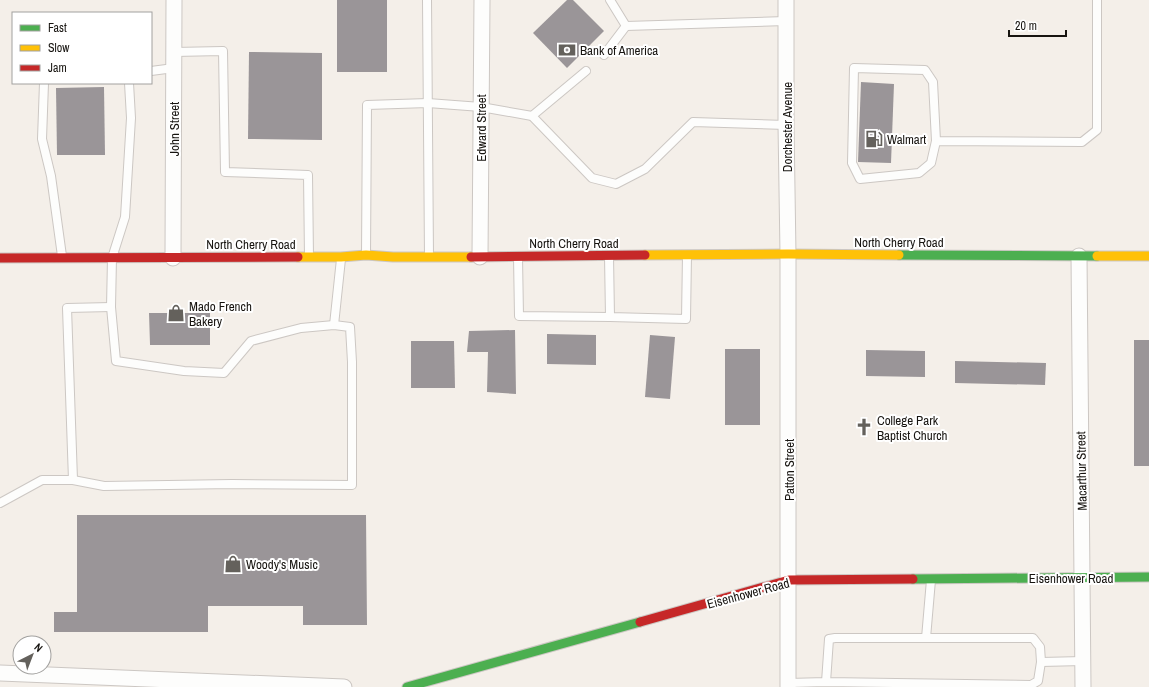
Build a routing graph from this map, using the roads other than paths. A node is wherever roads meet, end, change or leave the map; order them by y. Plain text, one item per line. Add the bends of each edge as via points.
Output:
1 (174, 0) edge
2 (427, 0) edge
3 (482, 0) edge
4 (610, 0) edge
5 (786, 0) edge
6 (1097, 0) edge
7 (786, 21) junction
8 (626, 26) junction
9 (174, 52) junction
10 (604, 55) dead end
11 (174, 68) junction
12 (152, 71) edge
13 (586, 71) dead end
14 (44, 84) edge
15 (129, 84) edge
16 (428, 103) junction
17 (481, 107) junction
18 (532, 116) junction
19 (786, 125) junction
20 (936, 141) junction
21 (788, 254) junction
22 (366, 255) junction
23 (687, 255) junction
24 (518, 256) junction
25 (609, 256) junction
26 (1079, 256) junction
27 (1149, 256) edge
28 (309, 257) junction
29 (341, 257) junction
30 (429, 257) junction
31 (480, 257) junction
32 (0, 258) edge
33 (63, 258) junction
34 (112, 258) junction
35 (173, 258) junction
36 (111, 307) junction
37 (610, 317) junction
38 (334, 326) junction
39 (73, 480) junction
40 (0, 503) edge
41 (1082, 578) junction
42 (1149, 578) edge
43 (931, 579) junction
44 (789, 580) junction
45 (926, 638) junction
46 (1083, 660) junction
47 (1041, 662) junction
48 (0, 673) edge
49 (826, 682) junction
50 (788, 685) edge
51 (344, 687) edge
52 (407, 687) edge
53 (1083, 687) edge

1 - 9 street, John Street
2 - 16 lane
3 - 17 street, Edward Street
4 - 8 lane
5 - 7 street, Dorchester Avenue
6 - 20 lane via 1097,130 1082,142
7 - 8 lane
7 - 19 street, Dorchester Avenue
8 - 10 lane
9 - 11 street, John Street
9 - 28 lane via 223,51 225,172 308,174
11 - 12 lane
11 - 35 street, John Street
13 - 18 lane
14 - 33 lane via 42,139
15 - 34 lane via 131,118 125,217
16 - 17 lane
16 - 22 lane via 367,105
16 - 30 lane
17 - 18 lane
17 - 31 street, Edward Street
18 - 19 lane via 592,178 616,184 645,169 693,122
19 - 21 street, Dorchester Avenue
20 - 20 lane via 931,163 919,173 860,179 852,163 854,68 925,70 934,82
21 - 23 main road, North Cherry Road
21 - 26 main road, North Cherry Road
21 - 44 street, Patton Street
22 - 29 main road, North Cherry Road
22 - 30 main road, North Cherry Road
23 - 25 main road, North Cherry Road
23 - 37 lane via 686,318
24 - 25 main road, North Cherry Road
24 - 31 main road, North Cherry Road
24 - 37 lane via 519,316
25 - 37 lane
26 - 27 main road, North Cherry Road
26 - 41 street, Macarthur Street
28 - 29 main road, North Cherry Road
28 - 35 main road, North Cherry Road
29 - 38 lane
30 - 31 main road, North Cherry Road
32 - 33 main road, North Cherry Road
33 - 34 main road, North Cherry Road
34 - 35 main road, North Cherry Road
34 - 36 lane
36 - 38 lane via 116,361 184,371 224,373 251,341 301,328
36 - 39 lane via 67,308
38 - 39 lane via 350,327 352,485 104,486
39 - 40 lane via 42,480
41 - 42 main road, Eisenhower Road
41 - 43 main road, Eisenhower Road
41 - 46 street, Macarthur Street
43 - 44 main road, Eisenhower Road
43 - 45 lane
44 - 50 street, Patton Street
44 - 52 main road, Eisenhower Road
45 - 47 lane via 1033,638 1040,647
45 - 49 lane via 829,639
46 - 47 lane
46 - 53 street, Macarthur Street
47 - 49 lane via 1038,681 1031,685
48 - 51 street
49 - 50 lane

